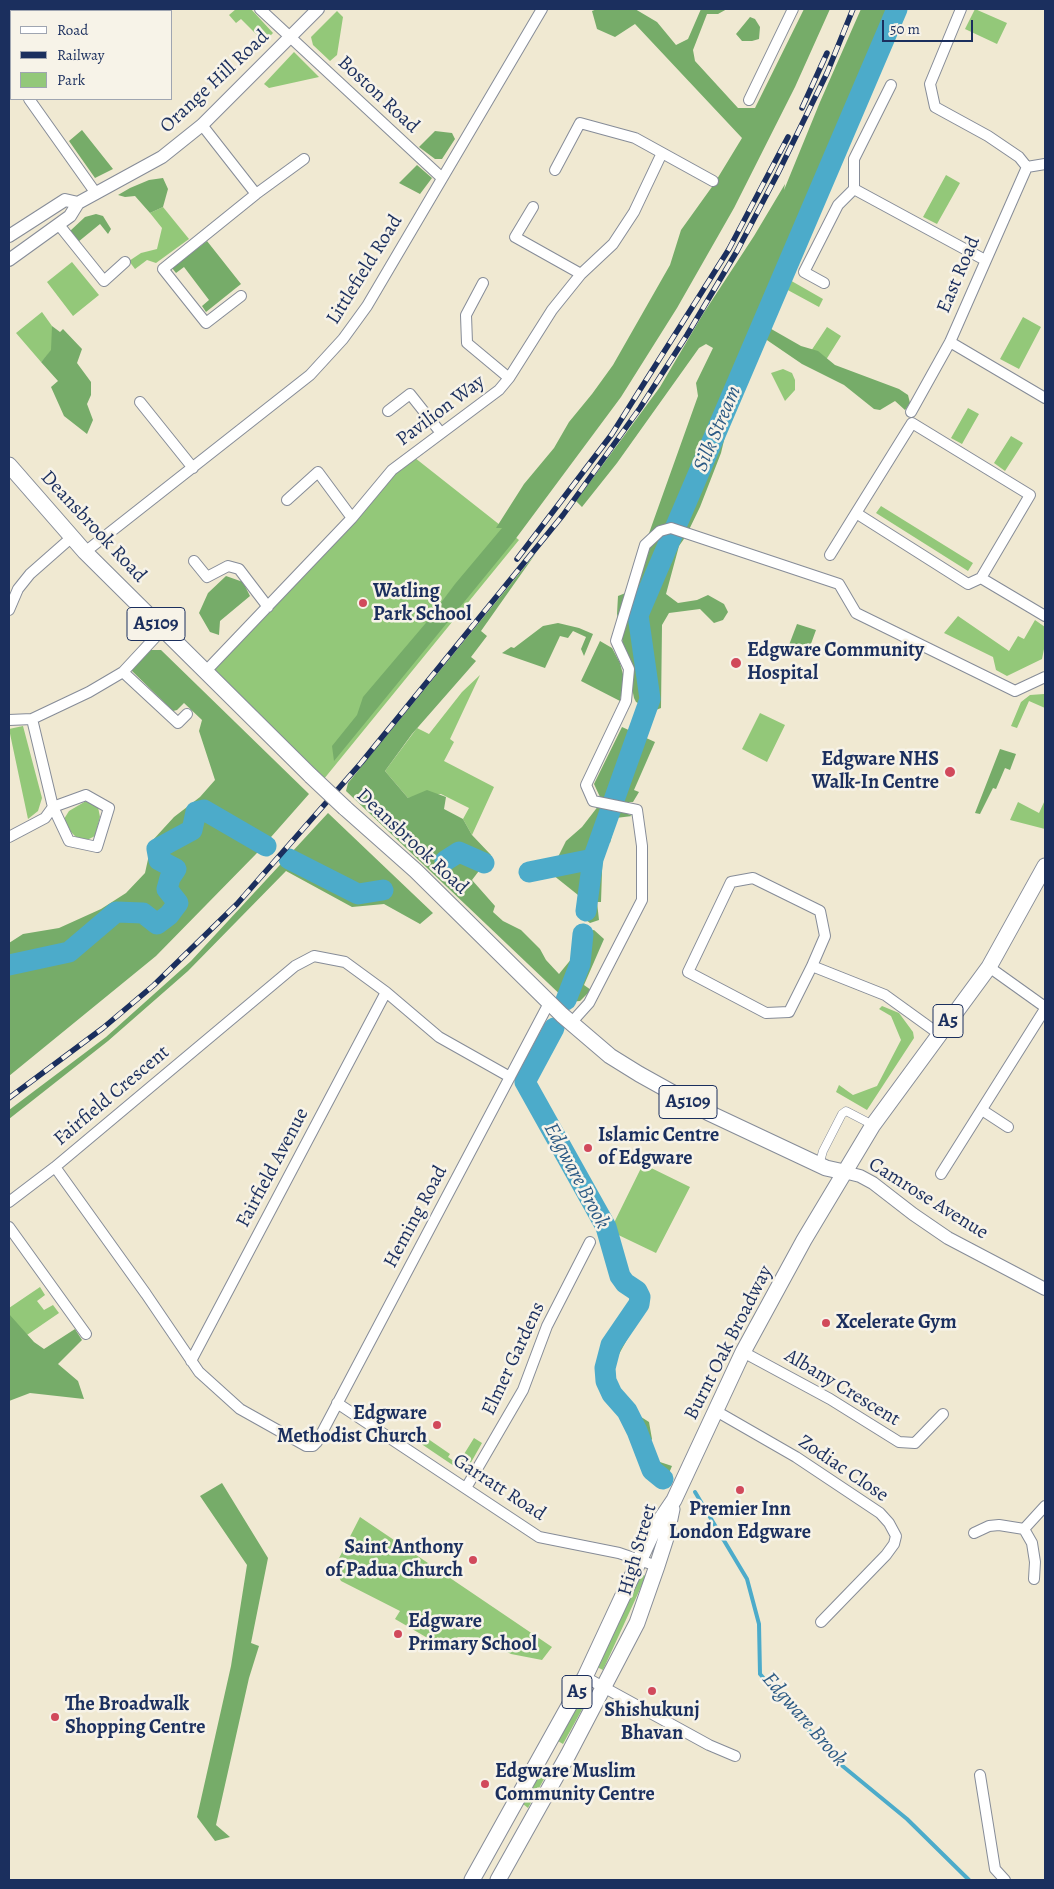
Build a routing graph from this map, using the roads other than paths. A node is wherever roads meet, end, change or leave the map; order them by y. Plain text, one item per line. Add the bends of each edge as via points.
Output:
1 (260, 9) edge
2 (318, 9) edge
3 (542, 9) edge
4 (793, 9) edge
5 (961, 9) edge
6 (291, 37) junction
7 (891, 85) dead end
8 (30, 100) edge
9 (749, 100) dead end
10 (202, 125) junction
11 (662, 153) junction
12 (304, 159) dead end
13 (1045, 164) edge
14 (1027, 167) junction
15 (555, 170) dead end
16 (442, 178) junction
17 (713, 181) dead end
18 (854, 189) junction
19 (95, 192) junction
20 (256, 194) junction
21 (78, 203) junction
22 (533, 207) dead end
23 (39, 217) junction
24 (59, 225) junction
25 (9, 236) edge
26 (9, 260) edge
27 (985, 260) junction
28 (125, 262) dead end
29 (581, 274) junction
30 (483, 282) dead end
31 (824, 283) dead end
32 (241, 296) dead end
33 (950, 342) junction
34 (509, 378) junction
35 (1045, 398) edge
36 (140, 402) dead end
37 (388, 411) dead end
38 (912, 412) dead end
39 (441, 433) junction
40 (193, 468) junction
41 (11, 472) edge
42 (287, 500) dead end
43 (856, 513) junction
44 (352, 518) junction
45 (72, 538) junction
46 (85, 552) junction
47 (830, 555) dead end
48 (194, 561) dead end
49 (981, 578) junction
50 (268, 607) junction
51 (9, 610) edge
52 (1045, 616) edge
53 (162, 630) junction
54 (123, 672) junction
55 (205, 672) junction
56 (1045, 677) edge
57 (187, 714) dead end
58 (32, 719) junction
59 (9, 720) edge
60 (53, 807) junction
61 (9, 837) edge
62 (1045, 866) edge
63 (812, 966) junction
64 (989, 967) junction
65 (386, 992) junction
66 (549, 1003) junction
67 (1045, 1008) edge
68 (571, 1023) junction
69 (939, 1034) junction
70 (510, 1077) junction
71 (982, 1110) junction
72 (873, 1125) junction
73 (1008, 1127) dead end
74 (819, 1165) junction
75 (55, 1167) junction
76 (844, 1172) junction
77 (941, 1174) dead end
78 (9, 1202) edge
79 (9, 1227) edge
80 (590, 1242) dead end
81 (1044, 1286) edge
82 (86, 1334) dead end
83 (744, 1352) junction
84 (191, 1361) junction
85 (337, 1403) junction
86 (716, 1411) junction
87 (943, 1414) dead end
88 (312, 1446) joint
89 (466, 1488) junction
90 (674, 1500) junction
91 (1045, 1506) edge
92 (1024, 1529) junction
93 (974, 1533) dead end
94 (639, 1559) junction
95 (657, 1566) junction
96 (1034, 1579) dead end
97 (821, 1622) dead end
98 (585, 1677) junction
99 (604, 1688) junction
100 (735, 1756) dead end
101 (980, 1775) dead end
102 (472, 1880) edge
103 (498, 1880) edge
104 (1005, 1880) edge

1 - 6 street, Boston Road
2 - 6 street, Orange Hill Road
3 - 16 street, Littlefield Road
4 - 9 street
5 - 14 street via 930,84 935,107 988,136 1019,157
6 - 10 street, Orange Hill Road
6 - 16 street, Boston Road
7 - 18 street via 854,159
8 - 19 street
10 - 19 street, Orange Hill Road via 162,157
10 - 20 street
11 - 15 street via 635,138 580,123
11 - 17 street
11 - 29 street, Pavilion Way via 634,212 613,244
12 - 20 street
13 - 14 street
14 - 27 street, East Road
16 - 40 street, Littlefield Road via 367,306 343,339 310,375
18 - 27 street
18 - 31 street via 838,205 804,272
19 - 21 street, Orange Hill Road
20 - 32 street via 163,269 206,323
21 - 23 street, Orange Hill Road via 65,200
21 - 24 street, Orange Hill Road
22 - 29 street via 515,237
23 - 24 street
23 - 25 street, Orange Hill Road
24 - 26 street, Orange Hill Road
24 - 28 street via 104,280
27 - 33 street, East Road
29 - 34 street, Pavilion Way via 552,310
30 - 34 street via 466,315 467,342
33 - 35 street
33 - 38 street, East Road
34 - 39 street, Pavilion Way via 500,390
36 - 40 street
37 - 39 street via 410,394
39 - 44 street, Pavilion Way via 392,470
40 - 46 street, Littlefield Road
41 - 45 main road, Deansbrook Road / A5109
42 - 44 street via 318,472
43 - 47 street
43 - 49 street via 968,584
43 - 49 street via 912,424 1030,495
44 - 50 street, Pavilion Way
45 - 46 main road, Deansbrook Road / A5109
45 - 51 street via 30,574 18,589
46 - 53 main road, Deansbrook Road / A5109
48 - 50 street via 207,577 228,566 239,569
49 - 52 street
50 - 55 street, Pavilion Way
53 - 54 street
53 - 55 main road, Deansbrook Road / A5109
54 - 57 street via 178,723
54 - 58 street
55 - 66 main road, Deansbrook Road / A5109, bridge via 311,776 422,877
56 - 68 street via 1015,691 856,613 839,584 671,528 660,531 645,545 616,641 629,669 626,701 586,785 593,801 637,810 642,846 642,900 589,1002
58 - 59 street
58 - 60 street
60 - 60 street via 68,840 96,846 109,808 86,795
60 - 61 street via 45,818
62 - 64 main road, A5
63 - 63 street via 788,1012 766,1013 688,972 731,882 753,878 820,911 825,936
63 - 69 street via 886,995
64 - 67 street
64 - 69 main road, A5
65 - 70 street, Fairfield Crescent via 439,1037
65 - 75 street, Fairfield Crescent via 345,962 314,956 295,966
65 - 84 street, Fairfield Avenue
66 - 68 main road, Deansbrook Road / A5109
66 - 70 street, Heming Road
67 - 71 street
68 - 74 main road, Deansbrook Road / A5109 via 610,1056 674,1095
69 - 72 main road, A5
70 - 85 street, Heming Road
71 - 73 street
71 - 77 street
72 - 74 street via 846,1111 823,1151
72 - 76 main road, A5
74 - 76 main road, Deansbrook Road / A5109
75 - 78 street
75 - 84 street, Fairfield Crescent
76 - 81 street, Camrose Avenue via 873,1183 948,1238
76 - 83 main road, Burnt Oak Broadway / A5
79 - 82 street
80 - 89 street, Elmer Gardens via 548,1326 524,1390
83 - 86 main road, Burnt Oak Broadway / A5
83 - 87 street, Albany Crescent via 830,1399 899,1442 915,1443
84 - 88 street, Fairfield Crescent via 198,1372 240,1409 306,1446
85 - 88 street, Heming Road
85 - 89 street, Garratt Road
86 - 90 main road, Burnt Oak Broadway / A5
86 - 97 street, Zodiac Close via 796,1456 868,1504 885,1518 896,1536 886,1555
89 - 94 street, Garratt Road via 539,1537
90 - 94 main road, High Street / A5
90 - 95 main road, High Street / A5
91 - 92 street
92 - 93 street via 999,1525
92 - 96 street via 1032,1544
94 - 95 street, Garratt Road
94 - 98 main road, High Street / A5
95 - 99 main road, High Street / A5 via 637,1623
98 - 99 street
98 - 102 main road, High Street / A5
99 - 100 street
99 - 103 main road, High Street / A5
101 - 104 street via 995,1869

